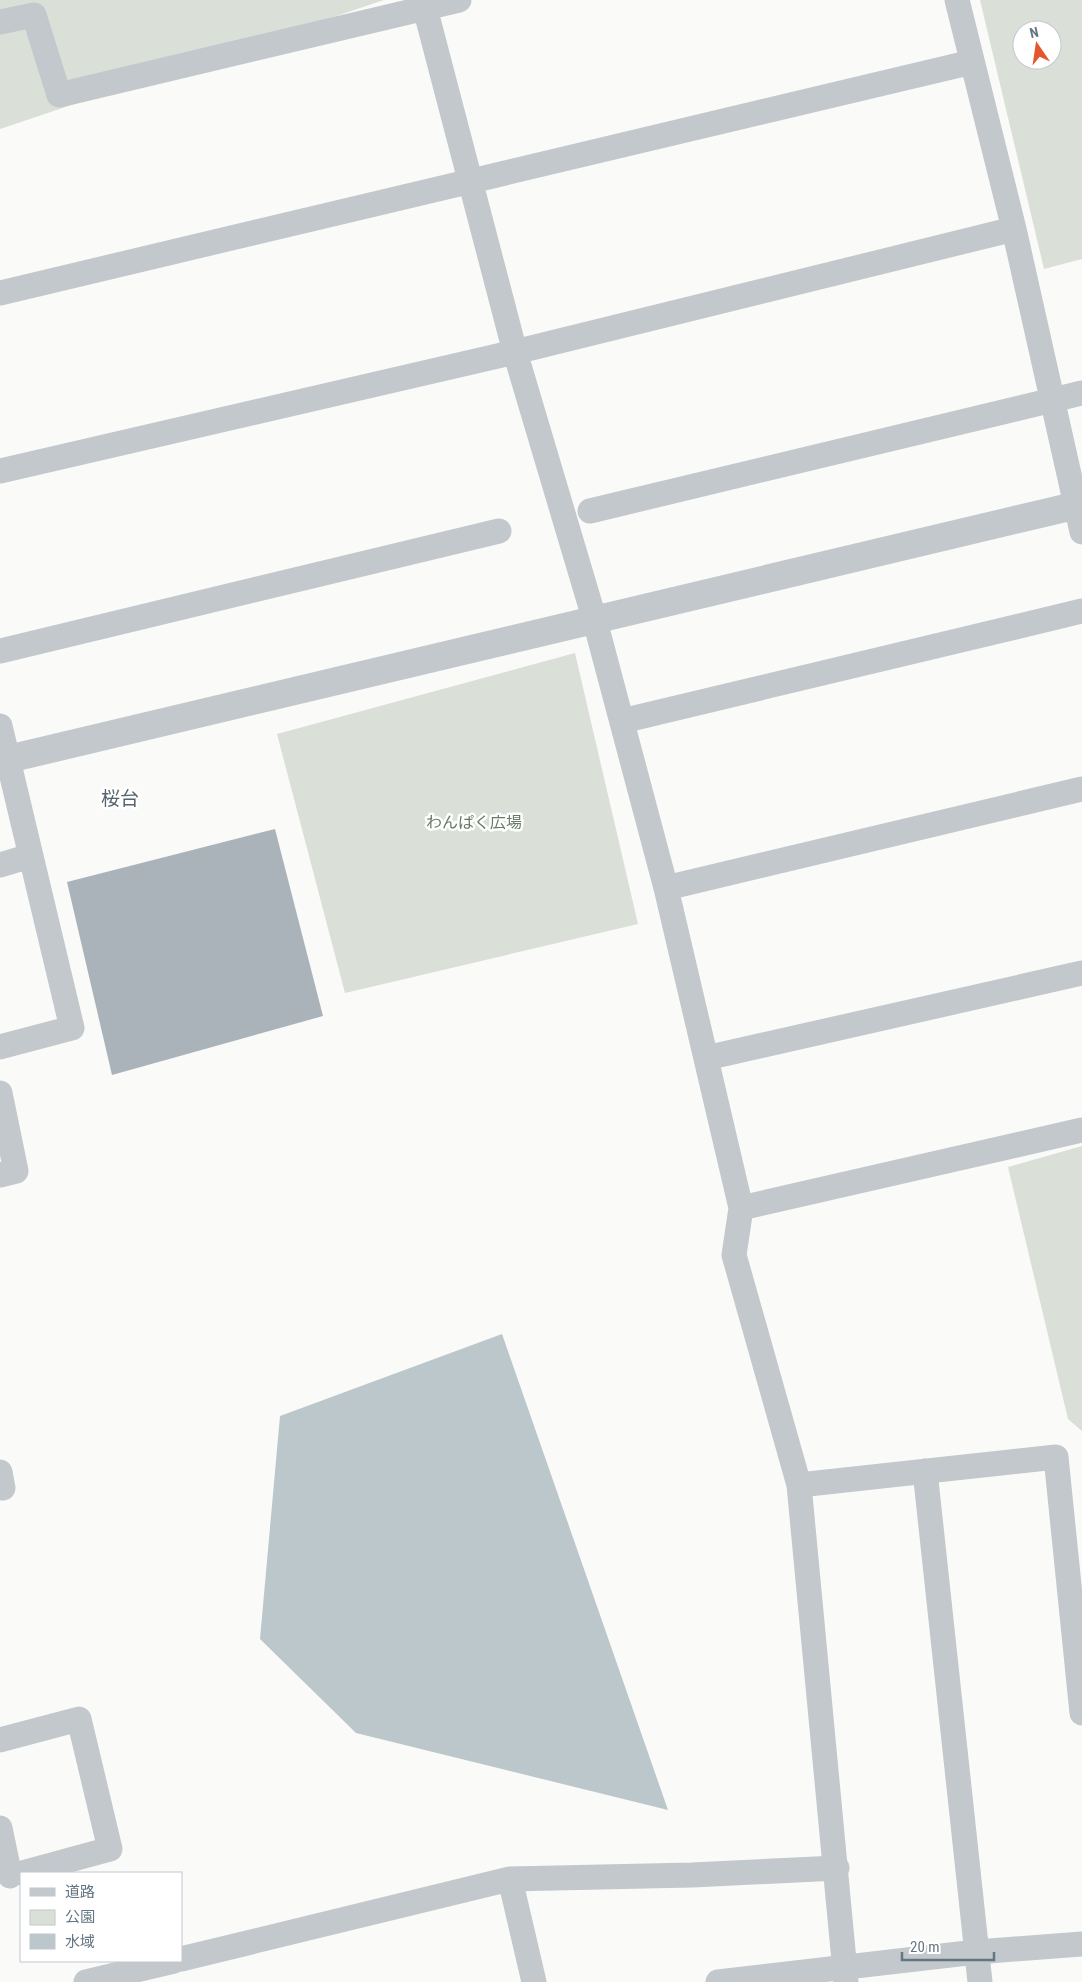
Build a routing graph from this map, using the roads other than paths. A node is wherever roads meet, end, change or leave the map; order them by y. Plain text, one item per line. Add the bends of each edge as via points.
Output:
1 (460, 0) edge
2 (957, 0) edge
3 (425, 8) junction
4 (0, 22) edge
5 (972, 62) junction
6 (470, 181) junction
7 (1014, 229) junction
8 (0, 293) edge
9 (515, 352) junction
10 (1082, 393) edge
11 (1052, 400) junction
12 (0, 471) edge
13 (1079, 505) edge
14 (590, 511) dead end
15 (499, 531) dead end
16 (1082, 532) edge
17 (1082, 611) edge
18 (595, 621) junction
19 (0, 650) edge
20 (622, 721) junction
21 (0, 726) edge
22 (4, 760) edge
23 (1082, 789) edge
24 (30, 856) junction
25 (0, 865) edge
26 (666, 888) junction
27 (1082, 973) edge
28 (0, 1048) edge
29 (706, 1058) junction
30 (0, 1093) edge
31 (1082, 1130) edge
32 (0, 1175) edge
33 (741, 1208) junction
34 (925, 1471) junction
35 (798, 1485) junction
36 (1082, 1713) edge
37 (0, 1740) edge
38 (0, 1828) edge
39 (837, 1868) junction
40 (27, 1872) edge
41 (13, 1876) edge
42 (510, 1879) junction
43 (1082, 1944) edge
44 (976, 1952) junction
45 (182, 1959) edge
46 (170, 1962) edge
47 (845, 1974) edge
48 (86, 1982) edge
49 (534, 1982) edge
50 (718, 1982) edge
51 (980, 1982) edge

1 - 3 street
2 - 5 street
3 - 4 street via 58,95 34,15
3 - 6 street
5 - 6 street
5 - 7 street
6 - 8 street
6 - 9 street
7 - 9 street
7 - 11 street
9 - 12 street
9 - 18 street
10 - 11 street
11 - 13 street
11 - 14 street
13 - 16 street
13 - 18 street
15 - 19 street
17 - 20 street
18 - 20 street
18 - 22 street
20 - 26 street
21 - 22 street
22 - 24 street
23 - 26 street
24 - 25 street
24 - 28 street via 72,1028
26 - 29 street
27 - 29 street
29 - 33 street
30 - 32 street via 16,1171
31 - 33 street
33 - 35 street via 734,1255
34 - 35 street
34 - 36 street via 1056,1457
34 - 44 street
35 - 39 street
37 - 40 street via 78,1718 110,1849
38 - 41 street
39 - 42 street
39 - 47 street
42 - 45 street
42 - 49 street
43 - 44 street
44 - 47 street
44 - 51 street
46 - 48 street
47 - 50 street

